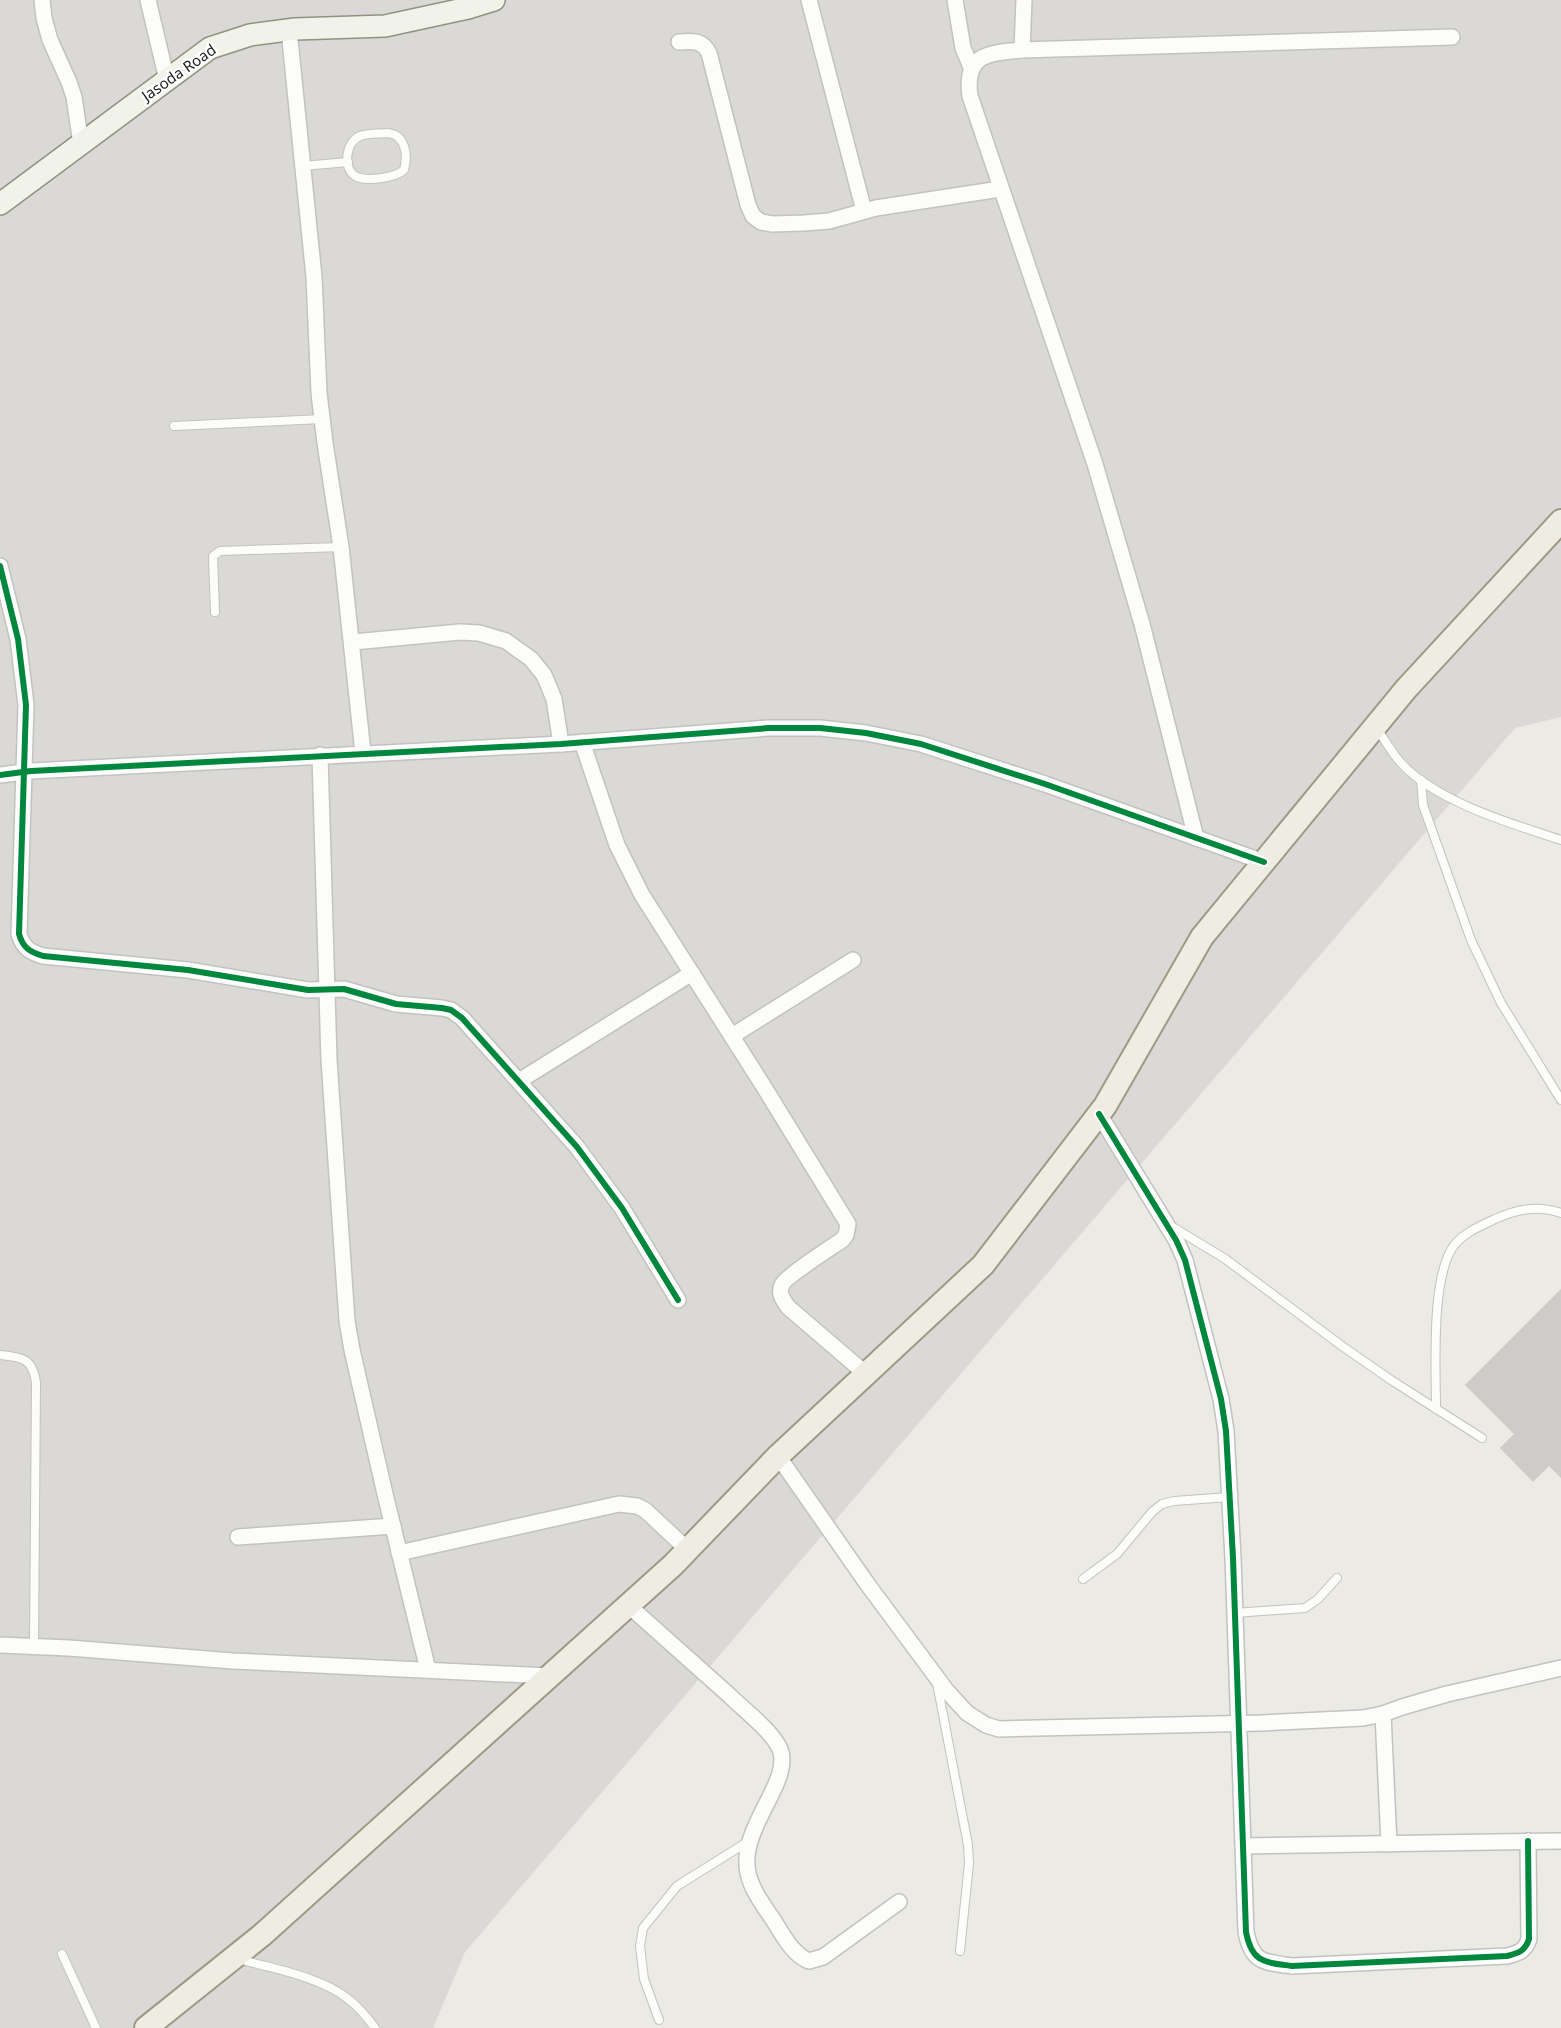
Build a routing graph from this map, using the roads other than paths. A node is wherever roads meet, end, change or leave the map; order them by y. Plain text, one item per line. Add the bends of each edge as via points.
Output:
1 (42, 0) edge
2 (148, 0) edge
3 (494, 0) edge
4 (809, 0) edge
5 (955, 0) edge
6 (1024, 0) edge
7 (289, 30) junction
8 (1452, 37) dead end
9 (679, 42) dead end
10 (1022, 50) junction
11 (972, 67) junction
12 (167, 80) junction
13 (81, 144) junction
14 (348, 162) junction
15 (303, 166) junction
16 (1000, 189) junction
17 (0, 204) edge
18 (864, 211) junction
19 (322, 419) junction
20 (174, 426) dead end
21 (1561, 521) edge
22 (341, 547) junction
23 (0, 566) edge
24 (215, 612) dead end
25 (353, 642) junction
26 (1375, 727) junction
27 (582, 742) junction
28 (561, 744) junction
29 (363, 753) junction
30 (320, 755) junction
31 (24, 772) junction
32 (0, 775) edge
33 (1421, 780) junction
34 (1196, 838) junction
35 (1561, 840) edge
36 (1264, 862) junction
37 (853, 960) dead end
38 (692, 973) junction
39 (326, 989) junction
40 (732, 1036) junction
41 (519, 1081) junction
42 (1561, 1100) edge
43 (1098, 1114) junction
44 (1561, 1213) edge
45 (1167, 1224) junction
46 (678, 1300) dead end
47 (0, 1355) edge
48 (866, 1374) junction
49 (1436, 1409) junction
50 (1482, 1438) dead end
51 (778, 1456) junction
52 (1229, 1497) junction
53 (393, 1526) junction
54 (238, 1537) dead end
55 (688, 1550) junction
56 (399, 1553) junction
57 (1337, 1578) dead end
58 (1083, 1579) dead end
59 (628, 1605) junction
60 (1234, 1613) junction
61 (0, 1645) edge
62 (34, 1646) junction
63 (1561, 1668) edge
64 (428, 1670) junction
65 (935, 1675) junction
66 (549, 1676) junction
67 (1383, 1714) junction
68 (1238, 1723) junction
69 (750, 1840) junction
70 (1528, 1841) junction
71 (1561, 1841) edge
72 (1389, 1844) junction
73 (1244, 1846) junction
74 (899, 1902) dead end
75 (960, 1951) dead end
76 (62, 1954) dead end
77 (234, 1957) junction
78 (660, 2020) dead end
79 (96, 2028) edge
80 (146, 2028) edge
81 (375, 2028) edge

1 - 13 street via 51,40 74,98
2 - 12 street
3 - 7 street, Jasoda Road via 385,26
4 - 18 street
5 - 11 street via 963,48
6 - 10 street
7 - 12 street, Jasoda Road via 250,34 210,48
7 - 15 street
8 - 10 street
9 - 18 street via 699,42 709,53 753,216 772,225 829,221
10 - 11 street via 993,53 980,58
11 - 16 street via 967,79 970,96
12 - 13 street, Jasoda Road
13 - 17 street, Jasoda Road
14 - 14 lane via 349,147 362,136 394,134 404,146 404,170 393,177 357,177
14 - 15 lane
15 - 19 street
16 - 18 street
16 - 34 street via 1095,464 1142,624
19 - 20 lane
19 - 22 street
21 - 26 main road
22 - 24 lane via 215,553
22 - 25 street
23 - 31 street via 23,676
25 - 28 street via 460,632 506,641 531,659 543,675 554,699
25 - 29 street
26 - 33 lane via 1401,763
26 - 36 main road
27 - 28 street
27 - 34 street via 769,728 866,733 921,744
27 - 38 street via 617,845 642,895
28 - 29 street
29 - 30 street
30 - 31 street
30 - 39 street
31 - 32 street
31 - 39 street via 19,934 30,952 188,970 308,990
33 - 35 lane via 1496,818
33 - 42 lane via 1423,806 1471,940 1501,1003
34 - 36 street
36 - 43 main road via 1202,936
37 - 40 street
38 - 40 street
38 - 41 street
39 - 41 street via 344,988 396,1004 451,1010
39 - 53 street via 347,1321
40 - 48 street via 848,1224 842,1240 784,1281 780,1293 788,1306
41 - 46 street via 577,1147 622,1208
43 - 45 street
43 - 48 main road via 983,1265
44 - 49 lane via 1527,1208 1512,1211 1455,1244 1447,1258 1437,1312
45 - 49 lane via 1224,1258 1341,1346
45 - 52 street via 1185,1260 1221,1399
47 - 62 lane via 28,1361 36,1383
48 - 51 main road
49 - 50 lane
51 - 55 main road
51 - 65 street
52 - 58 lane via 1162,1504 1118,1554
52 - 60 street
53 - 54 street
53 - 56 street
55 - 56 street via 645,1510 629,1503
55 - 59 main road
56 - 64 street
57 - 60 lane via 1305,1608
59 - 66 main road
59 - 69 street via 750,1715 780,1748 781,1772
60 - 68 street
61 - 62 street
62 - 64 street
63 - 67 street via 1447,1694
64 - 66 street
65 - 68 street via 968,1713 999,1729
65 - 75 lane via 968,1845
66 - 77 main road
67 - 68 street via 1363,1719
67 - 72 street
68 - 73 street
69 - 74 street via 746,1860 752,1887 803,1959 823,1957
69 - 78 lane via 677,1886 643,1928 642,1970
70 - 71 street
70 - 72 street
70 - 73 street via 1529,1939 1519,1953 1292,1966 1267,1963 1249,1947
72 - 73 street
76 - 79 lane
77 - 80 main road
77 - 81 lane via 324,1984 354,2004

